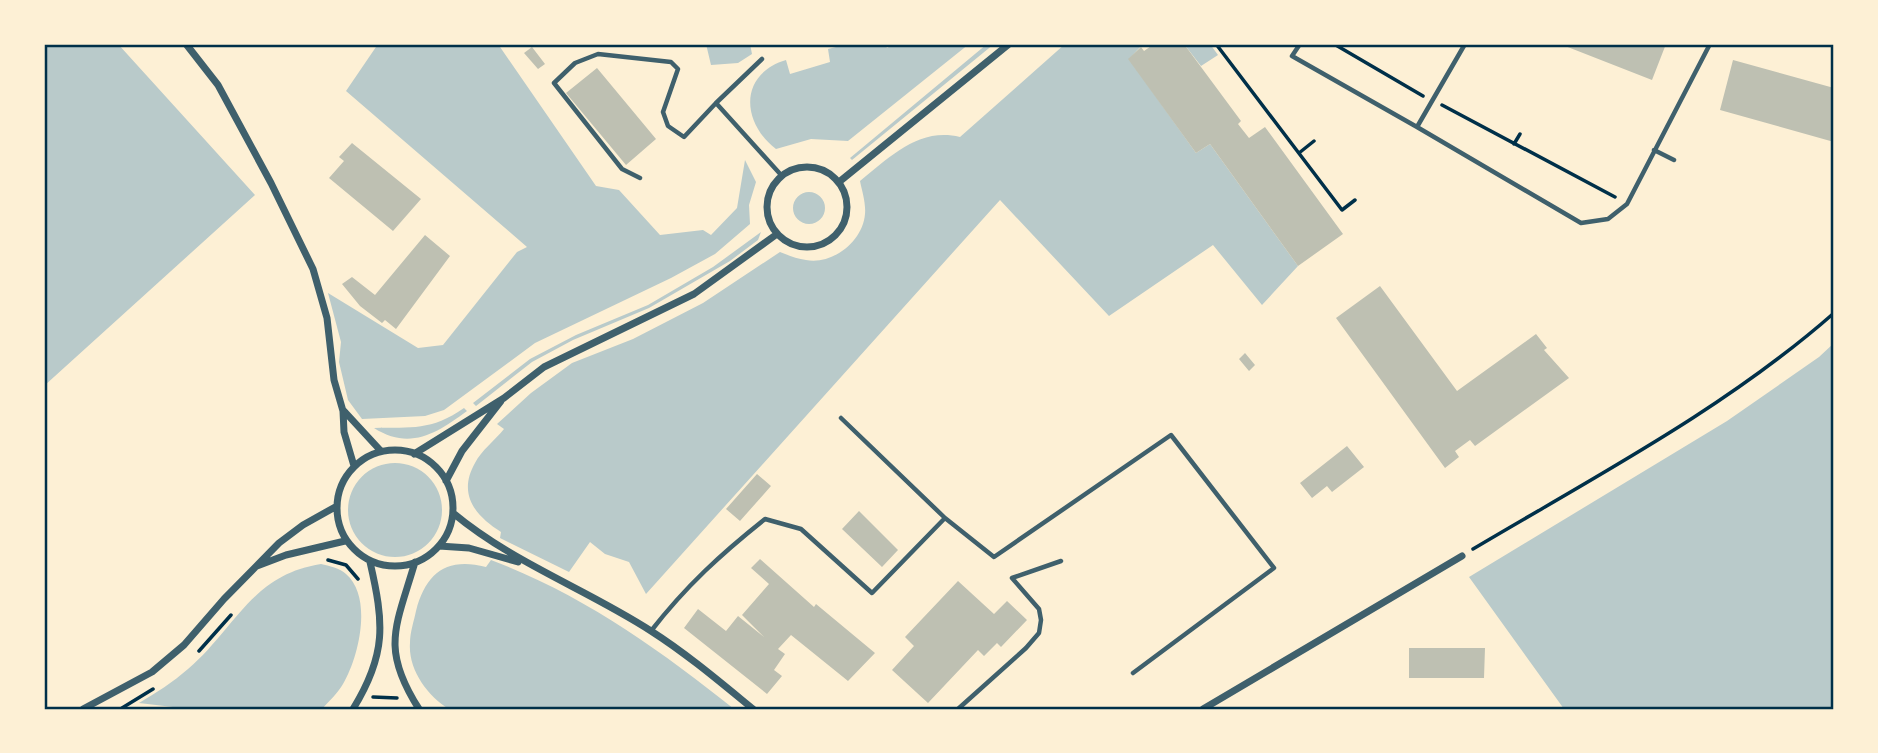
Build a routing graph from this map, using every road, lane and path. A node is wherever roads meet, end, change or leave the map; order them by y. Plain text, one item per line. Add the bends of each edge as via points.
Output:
1 (186, 44) edge
2 (1009, 44) edge
3 (1216, 44) edge
4 (1300, 44) edge
5 (1334, 44) edge
6 (1465, 44) edge
7 (1710, 44) edge
8 (761, 60) dead end
9 (1433, 100) junction
10 (716, 103) junction
11 (1418, 127) junction
12 (1520, 134) dead end
13 (1314, 141) dead end
14 (1514, 144) junction
15 (1654, 150) junction
16 (1299, 153) junction
17 (1674, 160) dead end
18 (782, 176) junction
19 (640, 178) dead end
20 (839, 182) junction
21 (1355, 200) dead end
22 (1627, 204) junction
23 (777, 234) junction
24 (1834, 313) edge
25 (504, 398) junction
26 (343, 411) junction
27 (841, 418) dead end
28 (380, 450) junction
29 (414, 454) junction
30 (354, 466) junction
31 (446, 481) junction
32 (337, 506) junction
33 (453, 513) junction
34 (946, 518) junction
35 (345, 541) junction
36 (439, 546) junction
37 (1462, 556) joint
38 (327, 560) dead end
39 (1061, 561) dead end
40 (370, 562) junction
41 (415, 562) junction
42 (529, 565) junction
43 (254, 568) junction
44 (362, 588) dead end
45 (234, 611) dead end
46 (651, 631) junction
47 (198, 652) dead end
48 (1133, 673) dead end
49 (156, 687) dead end
50 (359, 700) junction
51 (414, 701) junction
52 (120, 708) edge
53 (83, 709) edge
54 (137, 709) edge
55 (354, 709) edge
56 (419, 709) edge
57 (753, 709) edge
58 (958, 709) edge
59 (1203, 709) edge

1 - 26 street via 218,85 313,269 327,318 334,380
2 - 20 street
3 - 16 path
4 - 11 lane via 1292,56
5 - 9 path
6 - 9 lane
7 - 15 lane
8 - 10 lane
9 - 11 lane
9 - 14 path
10 - 18 lane
10 - 19 lane via 684,138 668,126 663,112 678,69 671,62 598,54 575,63 554,83 622,169
11 - 22 lane via 1581,223 1608,219
12 - 14 path
13 - 16 path
14 - 22 path
15 - 17 lane
15 - 22 lane
16 - 21 path via 1342,210
18 - 20 street via 811,167
18 - 23 street via 767,204
20 - 23 street via 848,211 841,231 833,238 804,248
23 - 25 street via 694,295 544,367
24 - 37 path via 1719,400
25 - 29 street
25 - 31 street via 462,451
26 - 28 street
26 - 30 street
27 - 34 lane
28 - 29 street
28 - 30 street
29 - 31 street via 428,460
30 - 32 street via 344,478
31 - 33 street via 453,496
32 - 35 street
32 - 43 street via 303,525
33 - 36 street
33 - 42 street
34 - 46 lane via 872,593 802,529 765,519 680,593
34 - 48 lane via 994,557 1171,435 1274,568
35 - 40 street
35 - 43 street
36 - 41 street
36 - 42 street via 469,548
37 - 59 street
38 - 44 path via 352,569
39 - 58 lane via 1012,578 1039,608 1039,633
40 - 41 street
40 - 50 street via 382,636
41 - 51 street via 394,642 400,677
42 - 46 street
43 - 53 street via 168,659
45 - 47 path
46 - 57 street
49 - 52 path
50 - 51 path
50 - 55 street
51 - 56 street
52 - 54 path

